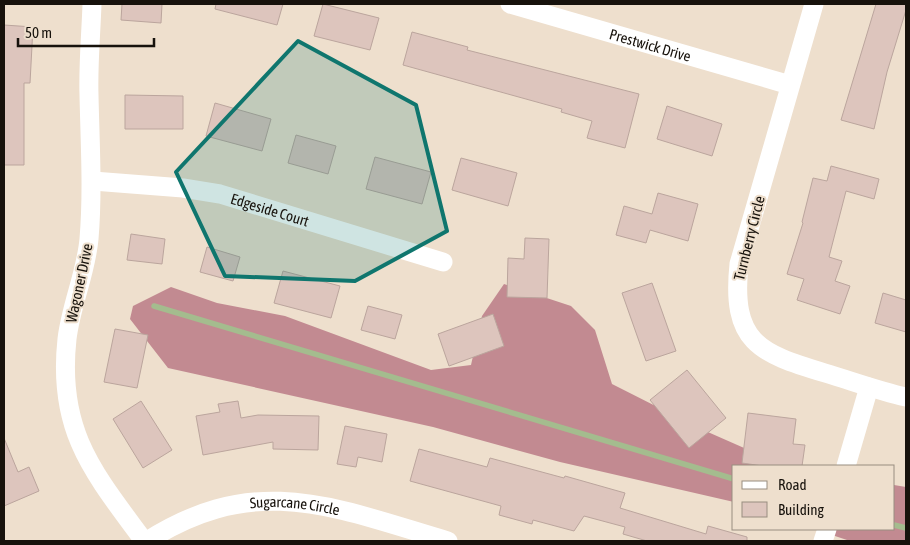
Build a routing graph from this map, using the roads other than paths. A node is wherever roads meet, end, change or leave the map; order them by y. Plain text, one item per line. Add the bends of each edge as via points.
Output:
1 (92, 4) edge
2 (510, 4) edge
3 (814, 4) edge
4 (790, 85) junction
5 (93, 181) junction
6 (444, 262) dead end
7 (869, 387) junction
8 (906, 397) edge
9 (846, 465) edge
10 (145, 541) edge
11 (448, 541) edge

1 - 5 street, Wagoner Drive via 89,93
2 - 4 street, Prestwick Drive
3 - 4 street, Turnberry Circle
4 - 7 street, Turnberry Circle via 739,264 736,291 740,316 751,338 769,354
5 - 6 street, Edgeside Court via 220,194
5 - 10 street, Wagoner Drive via 89,241 68,339 67,401 72,426 93,470
7 - 8 street, Turnberry Circle
7 - 9 street
10 - 11 street, Sugarcane Circle via 167,528 225,505 274,500 299,501 360,515

